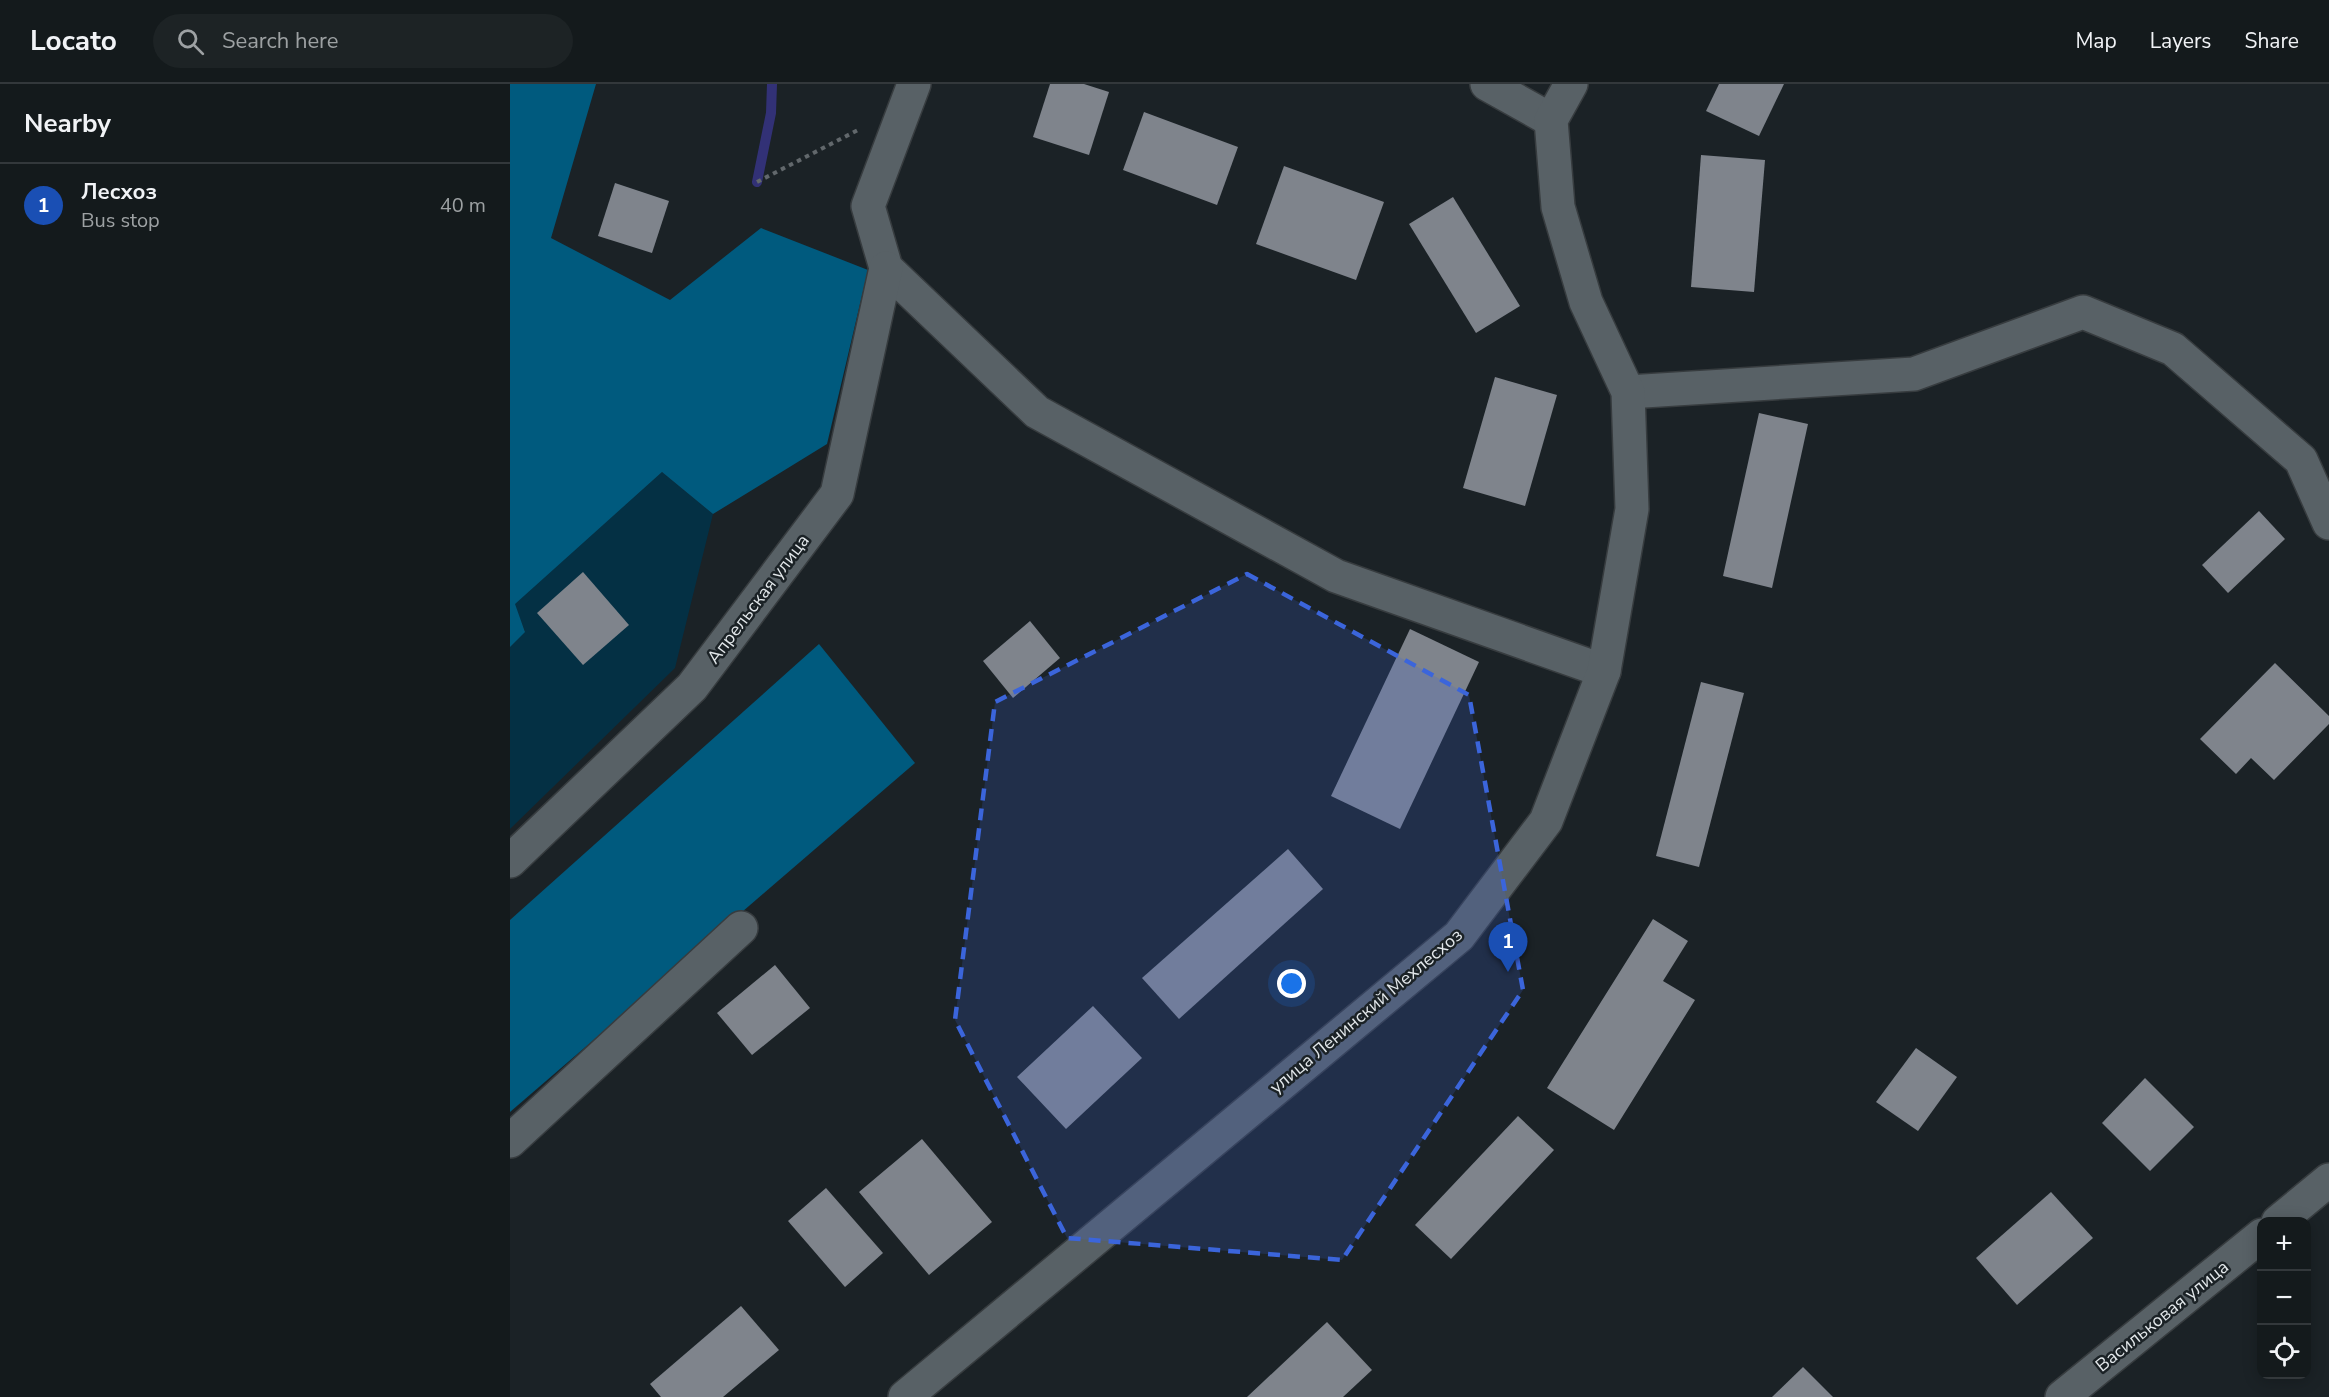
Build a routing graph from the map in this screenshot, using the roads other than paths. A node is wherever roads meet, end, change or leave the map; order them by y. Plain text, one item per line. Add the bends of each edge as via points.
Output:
1 (914, 84) edge
2 (1487, 84) edge
3 (1571, 84) edge
4 (1551, 120) junction
5 (886, 268) junction
6 (1628, 392) junction
7 (2329, 523) edge
8 (1605, 671) junction
9 (510, 861) edge
10 (741, 928) dead end
11 (510, 1142) edge
12 (2329, 1180) edge
13 (2283, 1217) edge
14 (2257, 1239) edge
15 (905, 1397) edge
16 (2062, 1397) edge

1 - 5 street via 868,206
2 - 4 street
3 - 4 street
4 - 6 street, улица Ленинский Мехлесхоз via 1558,207 1586,302
5 - 8 street via 1037,412 1336,576
5 - 9 street, Апрельская улица via 837,494 692,687
6 - 7 street via 1914,374 2083,312 2174,349 2301,460
6 - 8 street, улица Ленинский Мехлесхоз via 1632,509
8 - 15 street, улица Ленинский Мехлесхоз via 1546,821 1459,936
10 - 11 street
12 - 13 street
14 - 16 street, Васильковая улица

